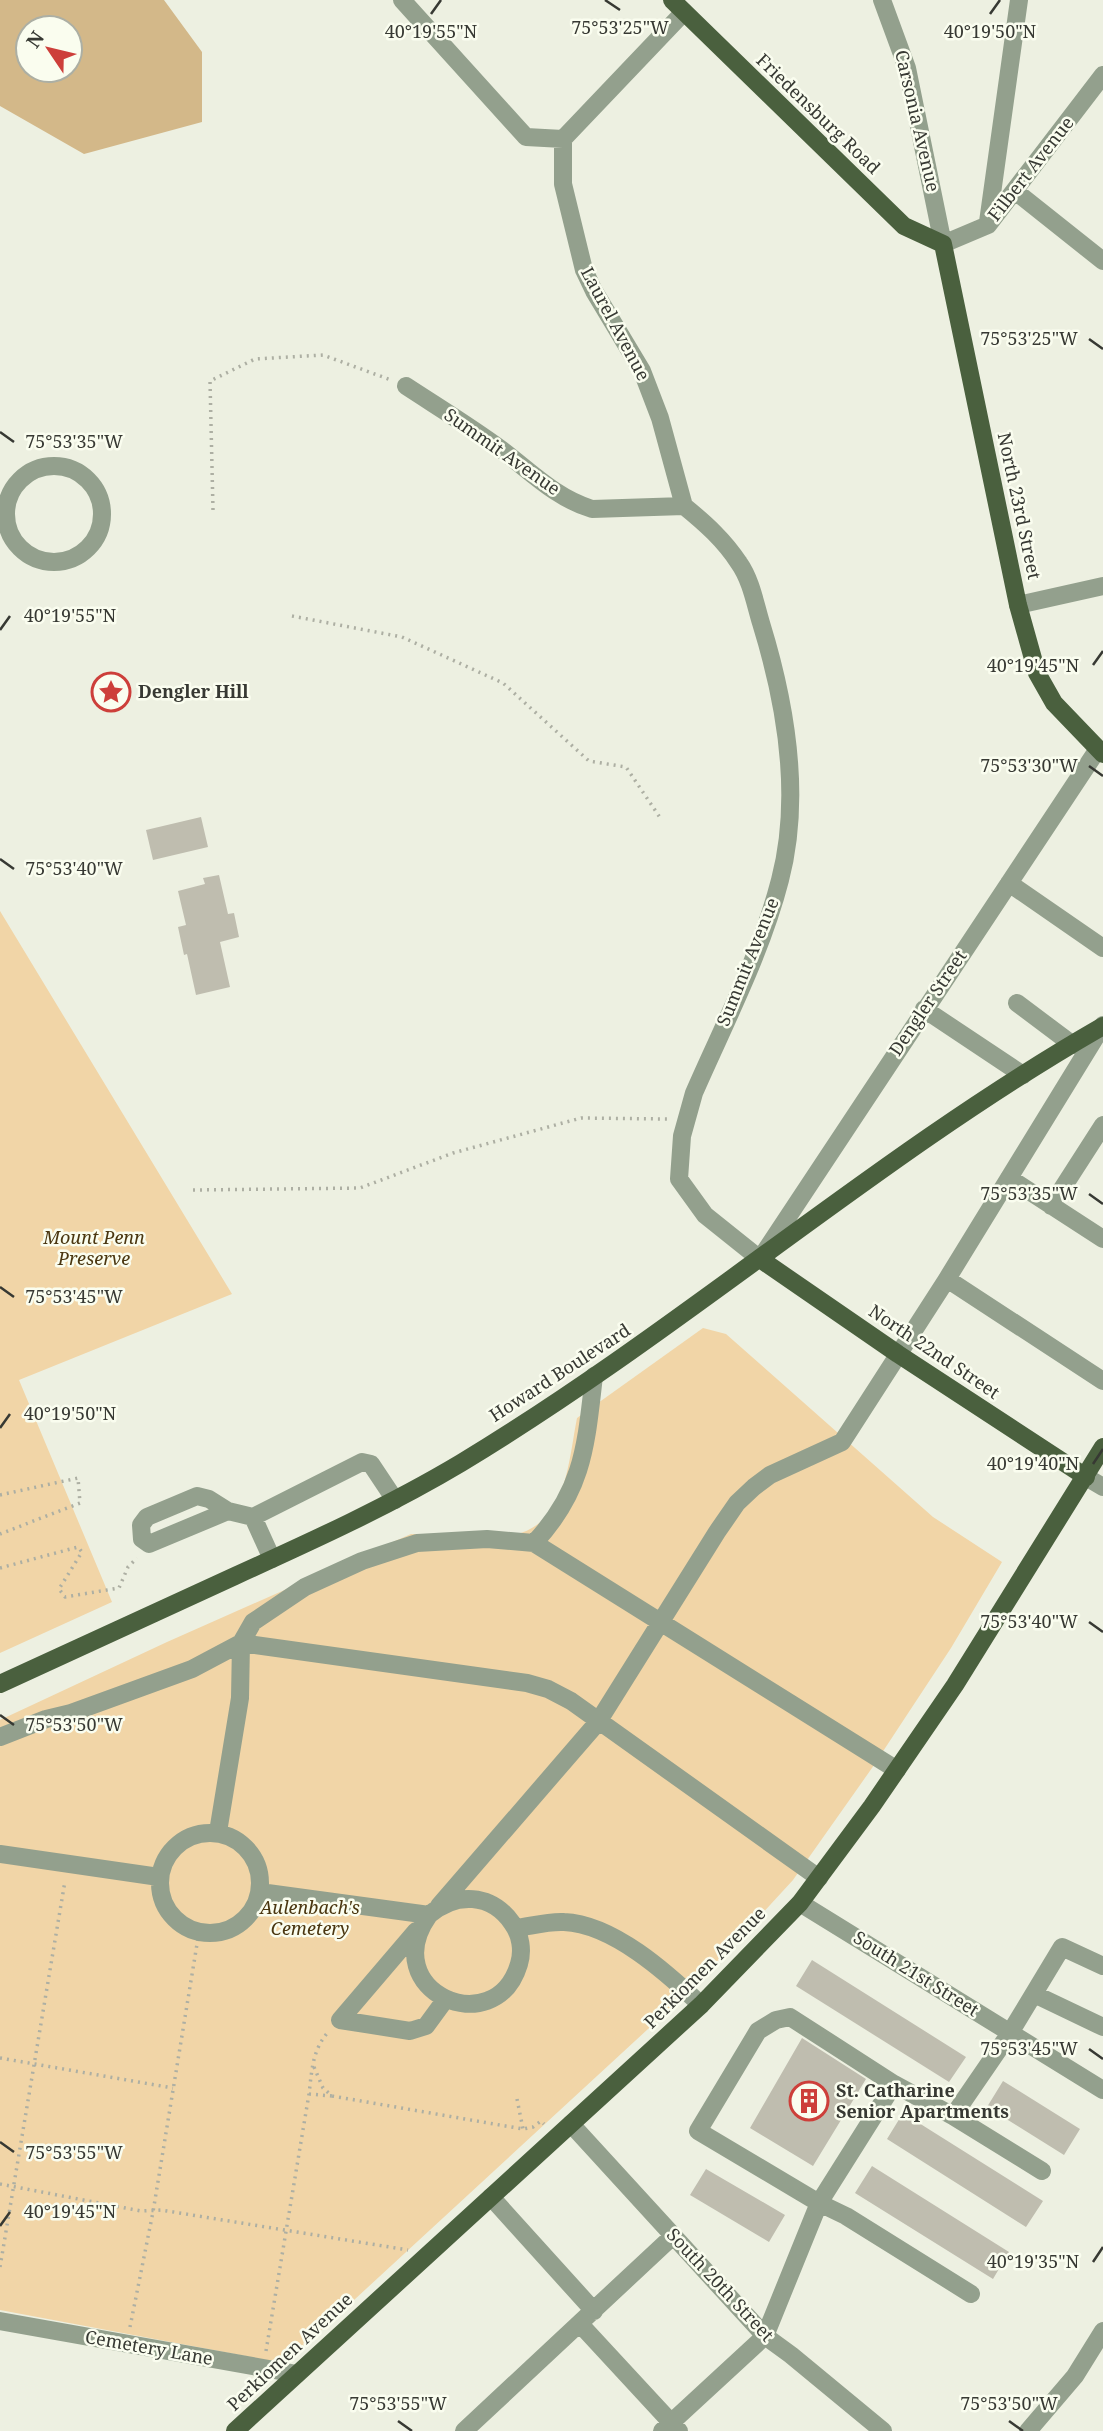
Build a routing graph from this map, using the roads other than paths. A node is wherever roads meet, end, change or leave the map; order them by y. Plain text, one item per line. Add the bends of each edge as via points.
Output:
1 (402, 0) edge
2 (882, 0) edge
3 (1019, 0) edge
4 (678, 6) edge
5 (1103, 75) edge
6 (563, 139) junction
7 (1015, 191) junction
8 (988, 225) junction
9 (943, 244) junction
10 (1103, 261) edge
11 (406, 386) road end
12 (3, 502) edge
13 (684, 506) junction
14 (1103, 586) edge
15 (1018, 605) junction
16 (1100, 751) edge
17 (1009, 883) junction
18 (1103, 948) edge
19 (1017, 1003) dead end
20 (924, 1009) junction
21 (1102, 1026) edge
22 (1073, 1045) junction
23 (1023, 1075) junction
24 (1103, 1125) edge
25 (1009, 1178) junction
26 (1051, 1206) junction
27 (1103, 1240) edge
28 (760, 1259) junction
29 (947, 1279) junction
30 (898, 1354) junction
31 (594, 1376) junction
32 (1103, 1381) edge
33 (1103, 1447) edge
34 (1086, 1476) junction
35 (1103, 1486) edge
36 (395, 1500) junction
37 (228, 1511) junction
38 (253, 1517) junction
39 (534, 1543) junction
40 (272, 1559) junction
41 (662, 1622) junction
42 (242, 1643) junction
43 (0, 1684) edge
44 (597, 1722) junction
45 (0, 1737) edge
46 (897, 1770) junction
47 (218, 1832) junction
48 (0, 1854) edge
49 (159, 1877) junction
50 (819, 1878) junction
51 (260, 1892) junction
52 (800, 1902) junction
53 (429, 1916) junction
54 (516, 1928) junction
55 (1103, 1966) edge
56 (363, 1993) junction
57 (1034, 1994) junction
58 (445, 2000) junction
59 (701, 2005) junction
60 (379, 2027) junction
61 (1103, 2027) edge
62 (1010, 2033) junction
63 (894, 2084) junction
64 (1103, 2090) edge
65 (953, 2116) junction
66 (571, 2124) junction
67 (1042, 2171) dead end
68 (491, 2197) junction
69 (819, 2203) junction
70 (673, 2236) junction
71 (971, 2294) dead end
72 (594, 2311) junction
73 (0, 2321) edge
74 (580, 2324) junction
75 (1103, 2331) edge
76 (765, 2336) junction
77 (298, 2374) junction
78 (670, 2428) edge
79 (235, 2431) edge
80 (464, 2431) edge
81 (883, 2431) edge
82 (1028, 2431) edge

1 - 6 street via 526,137
2 - 9 street, Carsonia Avenue via 907,68
3 - 8 street
4 - 6 street
4 - 9 main road, Friedensburg Road via 904,226
5 - 7 street, Filbert Avenue
6 - 13 street, Laurel Avenue via 564,184 584,270 642,371
7 - 8 street, Filbert Avenue
7 - 10 street
8 - 9 street, Filbert Avenue
9 - 15 main road, North 23rd Street
11 - 13 street, Summit Avenue via 578,504 592,509
12 - 12 street via 37,469 69,468 94,488 100,502 98,533 77,556 46,562 19,547 10,534
13 - 28 street, Summit Avenue via 715,532 740,564 774,664 786,730 790,781 781,878 685,1120 679,1179 705,1215
14 - 15 street
15 - 16 main road, North 23rd Street via 1037,673 1055,703
16 - 17 street, Dengler Street
17 - 18 street
17 - 20 street, Dengler Street
19 - 22 street
20 - 23 street
20 - 28 street, Dengler Street
21 - 22 main road, Howard Boulevard
21 - 25 street
22 - 23 main road, Howard Boulevard
23 - 28 main road, Howard Boulevard
24 - 26 street
25 - 26 street
25 - 29 street
26 - 27 street
28 - 30 main road, North 22nd Street
28 - 31 main road, Howard Boulevard
29 - 30 street
29 - 32 street
30 - 34 main road, North 22nd Street
30 - 41 street via 842,1442 770,1475 737,1503
31 - 36 main road, Howard Boulevard via 461,1463
31 - 39 street via 576,1483
33 - 34 main road, Perkiomen Avenue
34 - 35 street
34 - 46 main road, Perkiomen Avenue
36 - 38 street via 371,1464 362,1461
36 - 40 main road, Howard Boulevard
37 - 37 street via 149,1544 142,1539 146,1517 197,1496
37 - 38 street
38 - 40 street
39 - 41 street
39 - 42 street via 487,1539 417,1543 362,1561 305,1587 253,1622
40 - 43 main road, Howard Boulevard
41 - 44 street
41 - 46 street
42 - 44 street via 527,1683 571,1701
42 - 45 street via 192,1669
42 - 47 street via 240,1698
44 - 50 street
44 - 53 street
46 - 50 main road, Perkiomen Avenue
47 - 49 street via 186,1838 163,1861
47 - 51 street via 246,1847 260,1876
48 - 49 street
49 - 51 street via 169,1912 185,1927 199,1932 215,1933 244,1920
50 - 52 main road, Perkiomen Avenue
51 - 53 street
52 - 59 main road, Perkiomen Avenue
52 - 62 street, South 21st Street
53 - 54 street via 456,1899 474,1898 505,1913
53 - 56 street
53 - 58 street via 414,1945 415,1962 431,1990
54 - 58 street via 520,1960 505,1989 477,2004
54 - 59 street via 564,1922 591,1927 620,1941
55 - 57 street via 1062,1947
56 - 60 street via 362,2004
56 - 60 street via 340,2020
57 - 61 street
57 - 62 street
58 - 60 street via 426,2026 410,2031
59 - 66 main road, Perkiomen Avenue
62 - 64 street, South 21st Street
62 - 65 street
63 - 65 street
63 - 69 street
63 - 69 street via 790,2017 758,2031 698,2131
65 - 67 street
66 - 68 main road, Perkiomen Avenue
66 - 70 street, South 20th Street
68 - 72 street
68 - 77 main road, Perkiomen Avenue
69 - 71 street
69 - 76 street
70 - 72 street
70 - 76 street, South 20th Street
72 - 74 street
73 - 77 street, Cemetery Lane
74 - 78 street
74 - 80 street
75 - 82 street via 1074,2376
76 - 78 street
76 - 81 street, South 20th Street
77 - 79 main road, Perkiomen Avenue

